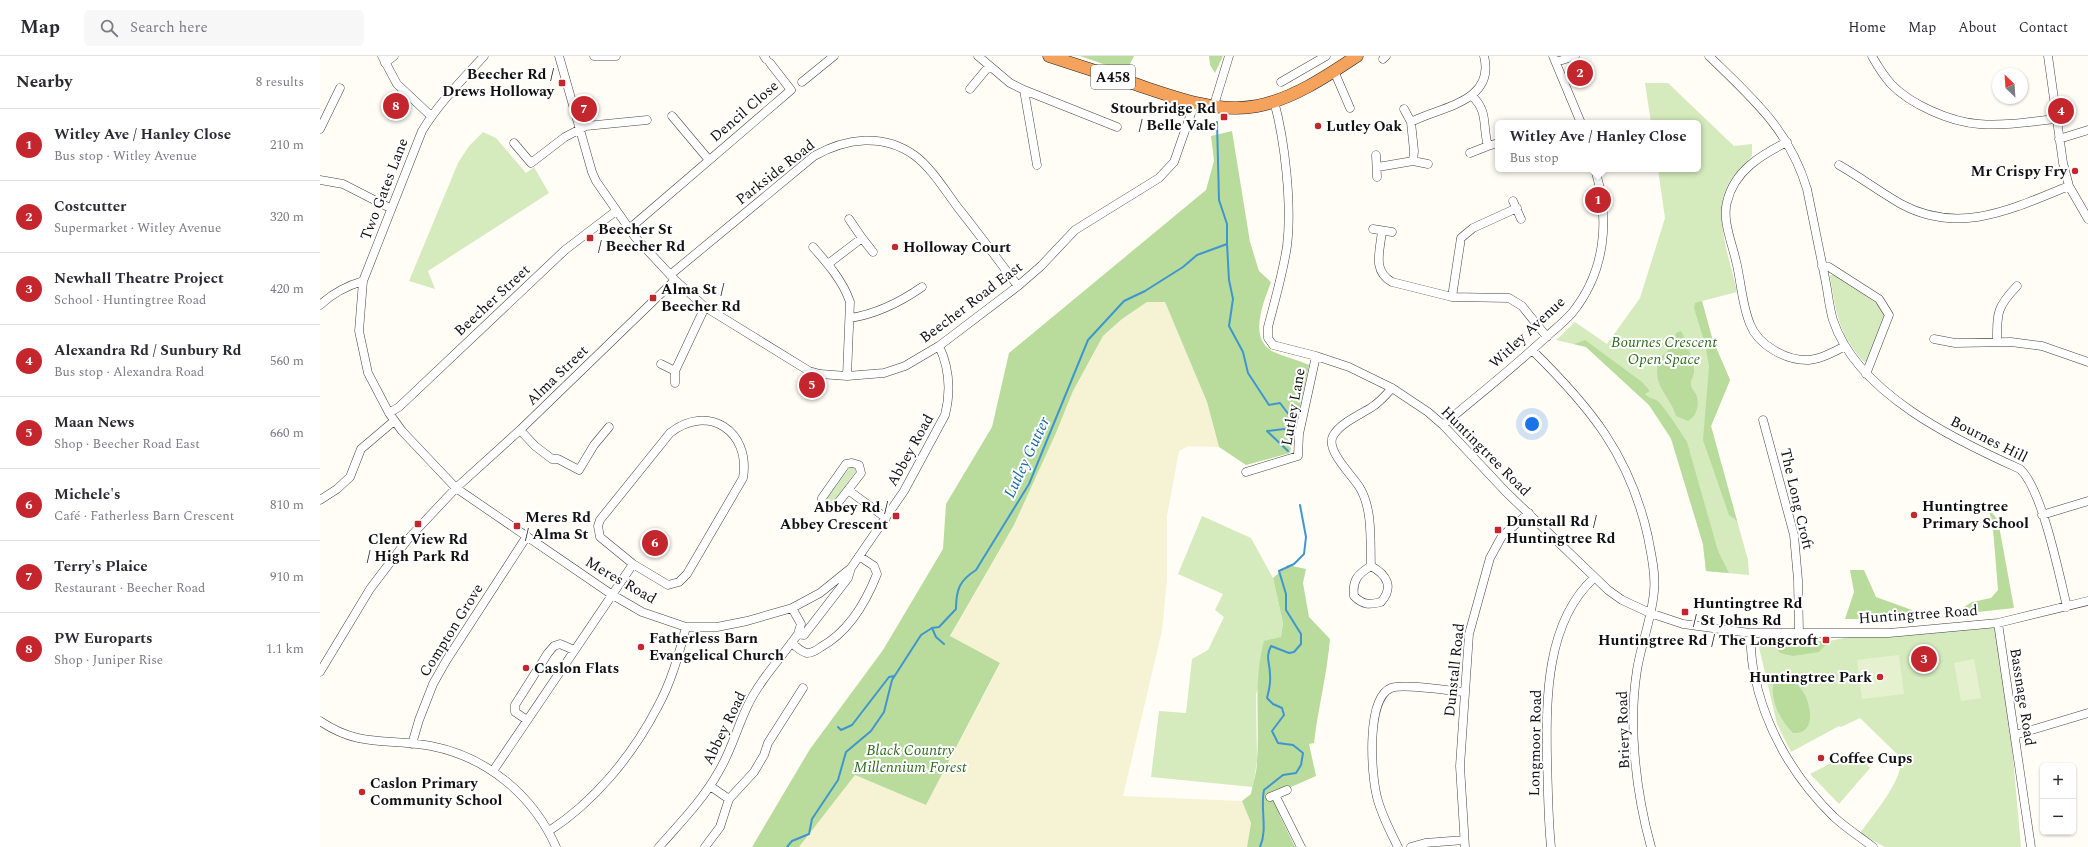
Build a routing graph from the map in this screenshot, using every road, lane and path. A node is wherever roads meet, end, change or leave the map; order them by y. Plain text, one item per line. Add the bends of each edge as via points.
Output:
1 (394, 56) edge
2 (484, 56) edge
3 (559, 56) edge
4 (594, 56) edge
5 (616, 56) edge
6 (834, 56) edge
7 (978, 56) edge
8 (1049, 56) edge
9 (1229, 56) edge
10 (1326, 56) edge
11 (1357, 56) edge
12 (1484, 56) edge
13 (1575, 56) edge
14 (1872, 56) edge
15 (2048, 56) edge
16 (1713, 57) edge
17 (767, 59) edge
18 (1554, 59) edge
19 (384, 60) edge
20 (989, 66) junction
21 (1334, 71) junction
22 (802, 82) dead end
23 (1281, 82) dead end
24 (340, 88) dead end
25 (970, 89) dead end
26 (1024, 90) junction
27 (1472, 96) junction
28 (1274, 101) junction
29 (1195, 102) junction
30 (1214, 105) junction
31 (1350, 108) dead end
32 (1404, 109) dead end
33 (431, 116) junction
34 (672, 116) dead end
35 (2056, 119) junction
36 (647, 120) dead end
37 (1580, 120) edge
38 (1410, 122) junction
39 (1117, 127) dead end
40 (320, 129) edge
41 (579, 129) junction
42 (2088, 130) edge
43 (2059, 139) junction
44 (1787, 142) junction
45 (514, 143) dead end
46 (1495, 144) edge
47 (1488, 146) junction
48 (1470, 153) dead end
49 (1376, 155) dead end
50 (709, 160) junction
51 (1413, 161) junction
52 (1428, 164) dead end
53 (1037, 165) dead end
54 (1839, 166) dead end
55 (1378, 167) junction
56 (1596, 172) edge
57 (1377, 177) dead end
58 (320, 180) edge
59 (2070, 186) junction
60 (390, 208) junction
61 (616, 211) junction
62 (849, 219) dead end
63 (1521, 219) dead end
64 (2088, 219) edge
65 (629, 229) junction
66 (1373, 229) dead end
67 (1382, 231) junction
68 (1392, 232) dead end
69 (862, 238) junction
70 (813, 247) dead end
71 (873, 252) dead end
72 (828, 264) junction
73 (1822, 266) junction
74 (673, 278) junction
75 (363, 281) junction
76 (1018, 286) junction
77 (2017, 286) dead end
78 (922, 288) dead end
79 (1452, 297) junction
80 (320, 305) edge
81 (705, 307) junction
82 (850, 318) junction
83 (1547, 337) junction
84 (1934, 338) dead end
85 (1997, 341) junction
86 (939, 346) junction
87 (1845, 346) junction
88 (1532, 350) junction
89 (1316, 356) junction
90 (2088, 362) edge
91 (661, 364) dead end
92 (675, 371) junction
93 (1866, 374) junction
94 (847, 376) junction
95 (675, 383) dead end
96 (1392, 388) junction
97 (389, 413) junction
98 (1763, 420) dead end
99 (394, 421) junction
100 (1443, 425) junction
101 (610, 427) dead end
102 (520, 430) junction
103 (1246, 472) dead end
104 (456, 488) junction
105 (848, 490) junction
106 (320, 500) edge
107 (2088, 501) edge
108 (1529, 513) junction
109 (2042, 515) junction
110 (886, 518) junction
111 (527, 536) junction
112 (859, 556) junction
113 (633, 564) junction
114 (1371, 566) junction
115 (851, 568) junction
116 (1594, 578) junction
117 (611, 594) junction
118 (2088, 601) edge
119 (2067, 607) junction
120 (792, 608) junction
121 (1650, 613) junction
122 (1998, 623) junction
123 (686, 627) junction
124 (1750, 633) junction
125 (1799, 633) junction
126 (798, 634) junction
127 (791, 643) junction
128 (574, 650) junction
129 (320, 672) edge
130 (803, 688) dead end
131 (1464, 692) junction
132 (2088, 713) edge
133 (527, 720) junction
134 (320, 721) edge
135 (2015, 735) junction
136 (412, 744) junction
137 (493, 771) junction
138 (710, 786) junction
139 (1287, 790) dead end
140 (729, 799) junction
141 (549, 832) junction
142 (1465, 843) edge
143 (556, 847) edge
144 (658, 847) edge
145 (705, 847) edge
146 (1301, 847) edge
147 (1398, 847) edge
148 (1411, 847) edge
149 (1551, 847) edge
150 (1651, 847) edge
151 (1873, 847) edge
152 (2031, 847) edge

1 - 19 street
2 - 33 street, Two Gates Lane
3 - 41 street, Beecher Road East
4 - 5 street
6 - 22 street
7 - 20 street
8 - 29 highway, A458
9 - 30 street
10 - 23 street
11 - 21 highway, A458
12 - 27 street via 1482,81
13 - 18 street
14 - 35 street via 1891,84 1931,110 1952,119 1978,124 2012,124
15 - 35 street
16 - 44 street, Bournes Hill via 1773,121
17 - 50 street, Dencil Close via 791,90
18 - 37 street
19 - 33 street via 397,84
20 - 25 street
20 - 26 street
21 - 28 highway, A458
21 - 31 street
24 - 40 street
26 - 39 street
26 - 53 street
27 - 38 street
27 - 47 street via 1478,101 1485,117
28 - 30 highway, A458 via 1244,108
28 - 89 street, Huntingtree Road via 1284,151 1288,210 1287,246 1267,333 1272,345
29 - 30 highway, A458
29 - 76 street, Beecher Road East via 1174,162 1144,188 1075,230
32 - 38 street
33 - 60 street, Two Gates Lane via 417,141
34 - 50 street, Dencil Close
35 - 43 street
36 - 41 street via 599,124
38 - 51 street
41 - 45 street via 531,162
41 - 61 street, Beecher Road East via 596,181
42 - 43 street
43 - 59 street
44 - 73 street, Bournes Hill via 1800,168 1806,189
44 - 87 street via 1750,164 1739,175 1726,202 1726,221 1750,324 1766,346 1794,358 1808,360
46 - 47 street
47 - 48 street
49 - 55 street
50 - 65 street, Dencil Close
51 - 52 street
51 - 55 street
54 - 59 street via 1902,204 1930,214 1956,218 1990,216
55 - 57 street
56 - 83 street, Witley Avenue via 1604,218 1602,247 1583,296 1572,314
58 - 60 street via 343,184
59 - 64 street
60 - 75 street, Two Gates Lane
61 - 65 street, Beecher Road East
61 - 97 street, Beecher Street via 565,250 399,407
62 - 69 street
63 - 79 street via 1515,204 1473,228 1461,238
65 - 74 street, Beecher Road East
66 - 67 street
67 - 68 street
67 - 79 street via 1379,264 1380,272 1385,278
69 - 71 street
69 - 72 street
70 - 72 street
72 - 82 street via 846,290 850,302
73 - 87 street, Bournes Hill via 1833,320
73 - 93 street via 1829,267 1879,299 1889,315
74 - 76 street, Parkside Road via 814,156 835,145 869,140 884,141 915,156 935,177
74 - 81 street, Beecher Road East
74 - 102 street, Alma Street
75 - 80 street via 348,285
75 - 97 street, Meres Road via 359,331 366,367
76 - 86 street, Beecher Road East
77 - 85 street via 2002,302 1997,318
78 - 82 street via 871,315
79 - 83 street via 1509,298 1522,306
81 - 92 street
81 - 94 street, Beecher Road East via 809,371
82 - 94 street
83 - 88 street, Witley Avenue
84 - 85 street via 1955,343
85 - 90 street via 2042,346
86 - 94 street, Beecher Road East via 905,366 884,373
86 - 110 street, Abbey Road via 949,378 945,415 904,491
87 - 93 street, Bournes Hill
88 - 100 street, Witley Avenue
88 - 121 street, Briery Road via 1593,415 1608,437 1637,494 1653,564 1654,590
89 - 96 street, Huntingtree Road via 1349,367
89 - 103 street, Lutley Lane via 1299,434 1298,456
91 - 92 street
92 - 95 street
93 - 109 street, Bournes Hill via 1885,391 1939,429 2028,475
96 - 100 street, Huntingtree Road
96 - 114 street via 1374,406 1340,428 1331,441 1334,453 1360,488 1367,505
97 - 99 street, Meres Road
98 - 125 street, The Long Croft via 1794,535
99 - 104 street, Meres Road
99 - 106 street via 361,449 350,477
100 - 108 street, Huntingtree Road via 1474,460
101 - 102 street via 594,445 578,470 558,459 552,459
102 - 104 street, Alma Street
104 - 111 street, Meres Road
104 - 129 street, Alma Street via 399,548 370,589
105 - 105 street via 834,508 827,509 822,504 822,498 846,464 852,462 859,465 861,473
105 - 110 street
107 - 109 street
108 - 116 street, Huntingtree Road
108 - 131 street, Dunstall Road via 1502,536 1490,558 1469,634
109 - 119 street, Bournes Hill
110 - 112 street, Abbey Road
111 - 117 street, Meres Road
111 - 136 street, Compton Grove via 433,684
112 - 115 street, Abbey Road
112 - 127 street via 874,566 877,574 853,617 830,642 814,651 803,652
113 - 113 street via 600,537 600,520 670,433 687,422 703,420 724,427 741,448 745,466 743,478 687,574 679,582 668,585
113 - 117 street
114 - 114 street via 1382,573 1389,585 1388,592 1381,602 1367,604 1354,596 1353,585 1361,572
115 - 120 street, Meres Road via 820,593
115 - 126 street, Abbey Road via 848,578 804,635
116 - 121 street, Huntingtree Road via 1622,600
116 - 149 street, Longmoor Road via 1581,590 1562,626 1548,689 1547,775
117 - 123 street, Meres Road via 642,612
117 - 128 street
118 - 119 street, Huntingtree Road
119 - 122 street, Huntingtree Road
120 - 123 street, Meres Road via 725,626
120 - 126 street via 800,624
121 - 124 street, Huntingtree Road via 1683,624
121 - 150 street, Briery Road via 1633,697 1639,790
122 - 125 street, Huntingtree Road via 1889,633
122 - 135 street, Bassnage Road
123 - 141 street via 668,685 658,708 641,735 587,801 571,817
124 - 125 street, Huntingtree Road
124 - 151 street via 1754,672 1769,726 1779,745 1814,796 1834,817
126 - 127 street, Abbey Road
127 - 138 street, Abbey Road via 748,705 720,770
128 - 133 street
128 - 133 street via 560,644 548,653 514,705 515,712
130 - 140 street via 768,743 764,756 754,772
131 - 142 street, Dunstall Road via 1460,766
131 - 147 street via 1392,687 1378,702 1374,717 1374,784 1385,819
132 - 135 street
133 - 137 street
134 - 136 street via 340,734 362,740
135 - 152 street, Bassnage Road
136 - 137 street via 456,753
137 - 141 street via 530,804
138 - 140 street, Abbey Road
138 - 144 street, Abbey Road
139 - 146 street via 1273,796
140 - 145 street via 720,827
141 - 143 street
142 - 148 street

